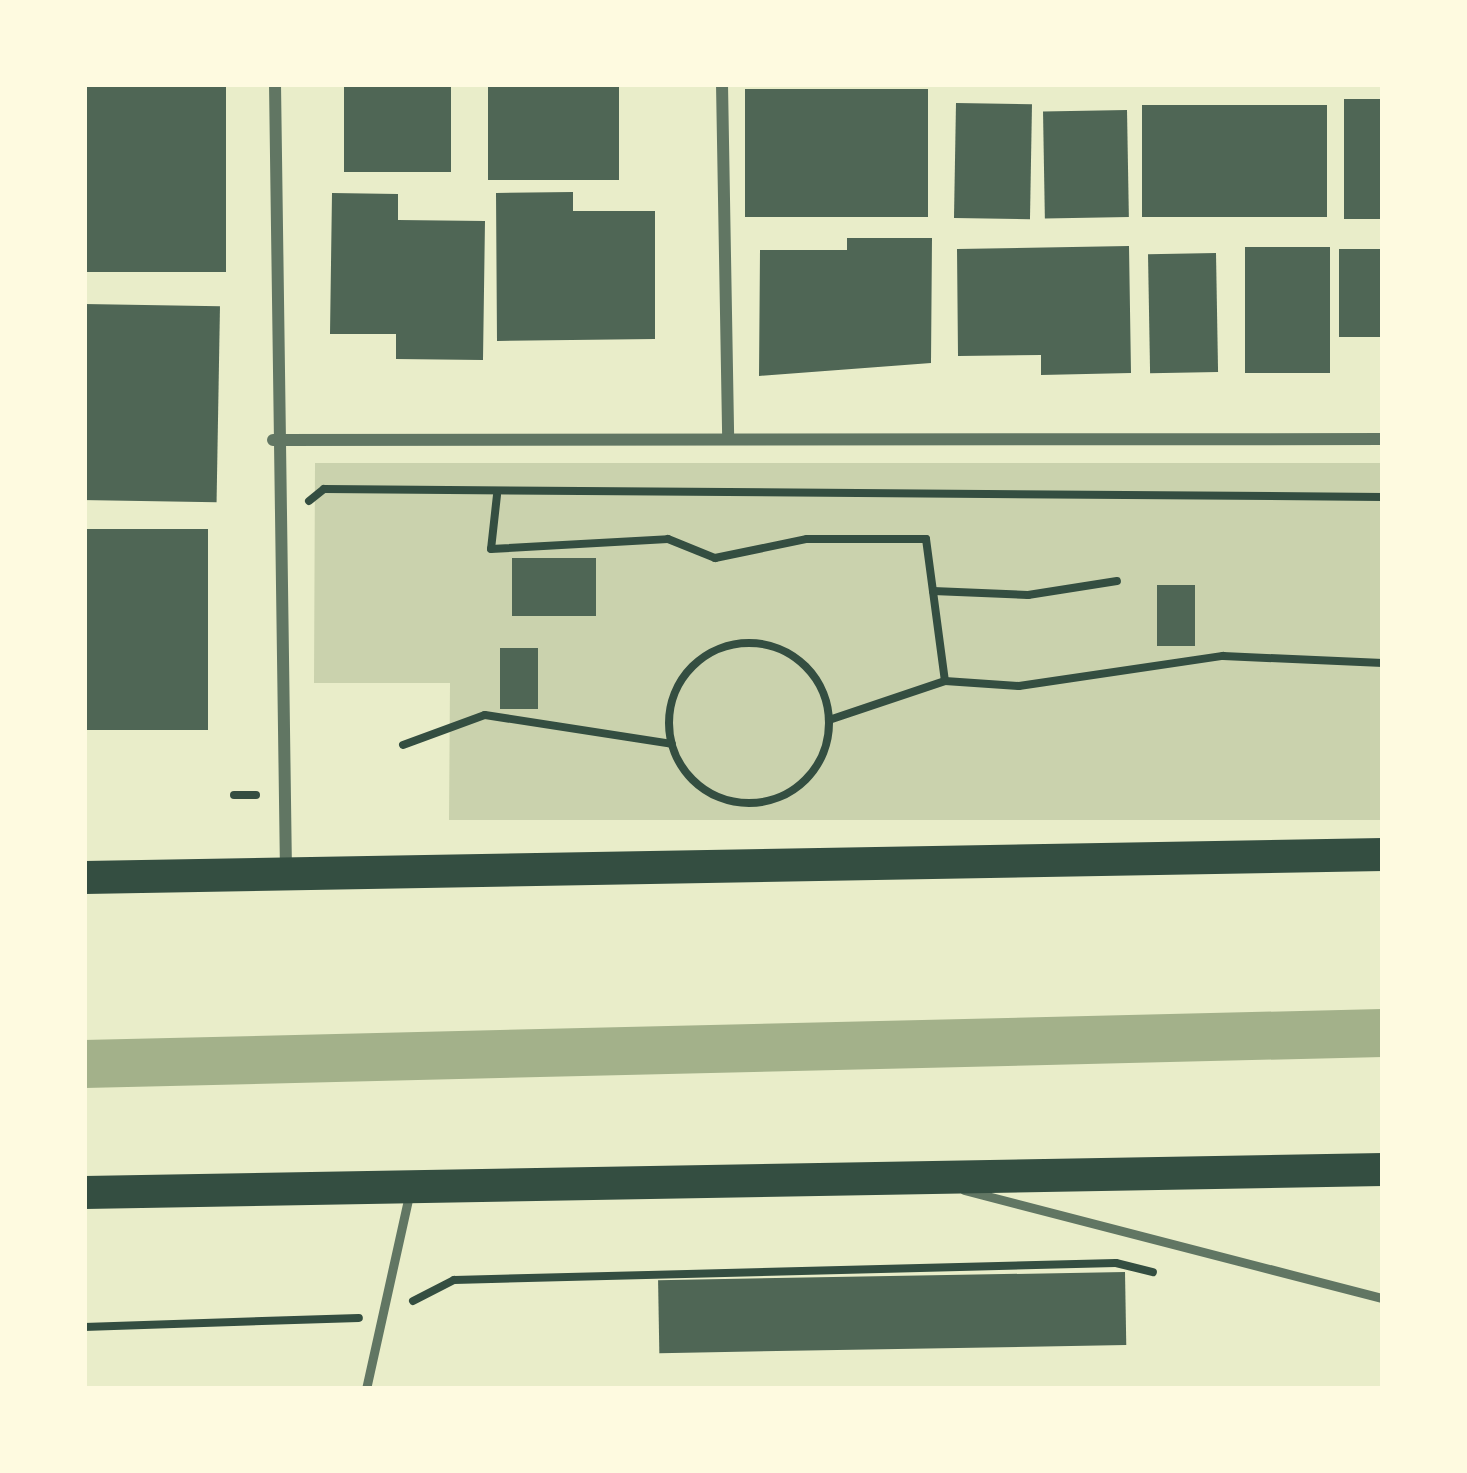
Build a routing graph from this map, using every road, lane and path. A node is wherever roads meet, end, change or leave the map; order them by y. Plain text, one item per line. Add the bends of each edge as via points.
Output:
1 (275, 84) edge
2 (722, 84) edge
3 (728, 436) junction
4 (1383, 439) edge
5 (273, 440) junction
6 (497, 495) junction
7 (1383, 497) edge
8 (295, 513) dead end
9 (1117, 581) dead end
10 (933, 591) junction
11 (1383, 663) edge
12 (945, 681) junction
13 (829, 720) junction
14 (672, 744) junction
15 (403, 745) dead end
16 (1383, 854) edge
17 (286, 870) junction
18 (84, 878) edge
19 (1383, 1169) edge
20 (896, 1172) junction
21 (84, 1192) edge
22 (410, 1192) junction
23 (1161, 1273) dead end
24 (1383, 1298) edge
25 (382, 1317) junction
26 (84, 1327) edge
27 (366, 1389) edge

1 - 5 street
2 - 3 street
3 - 4 street
3 - 5 street
5 - 17 street
6 - 7 path
6 - 8 path via 324,489
6 - 10 path via 491,549 668,539 715,558 807,539 926,539
9 - 10 path via 1028,595
10 - 12 path
11 - 12 path via 1223,656 1019,686
12 - 13 path
13 - 14 path via 815,769 760,802 700,787
13 - 14 path via 811,671 790,654 738,644 691,669 669,718
14 - 15 path via 485,715
16 - 17 highway
17 - 18 highway
19 - 20 highway
20 - 22 highway
20 - 24 lane
21 - 22 highway
22 - 25 lane
23 - 25 path via 1116,1263 454,1280
25 - 26 path
25 - 27 lane

